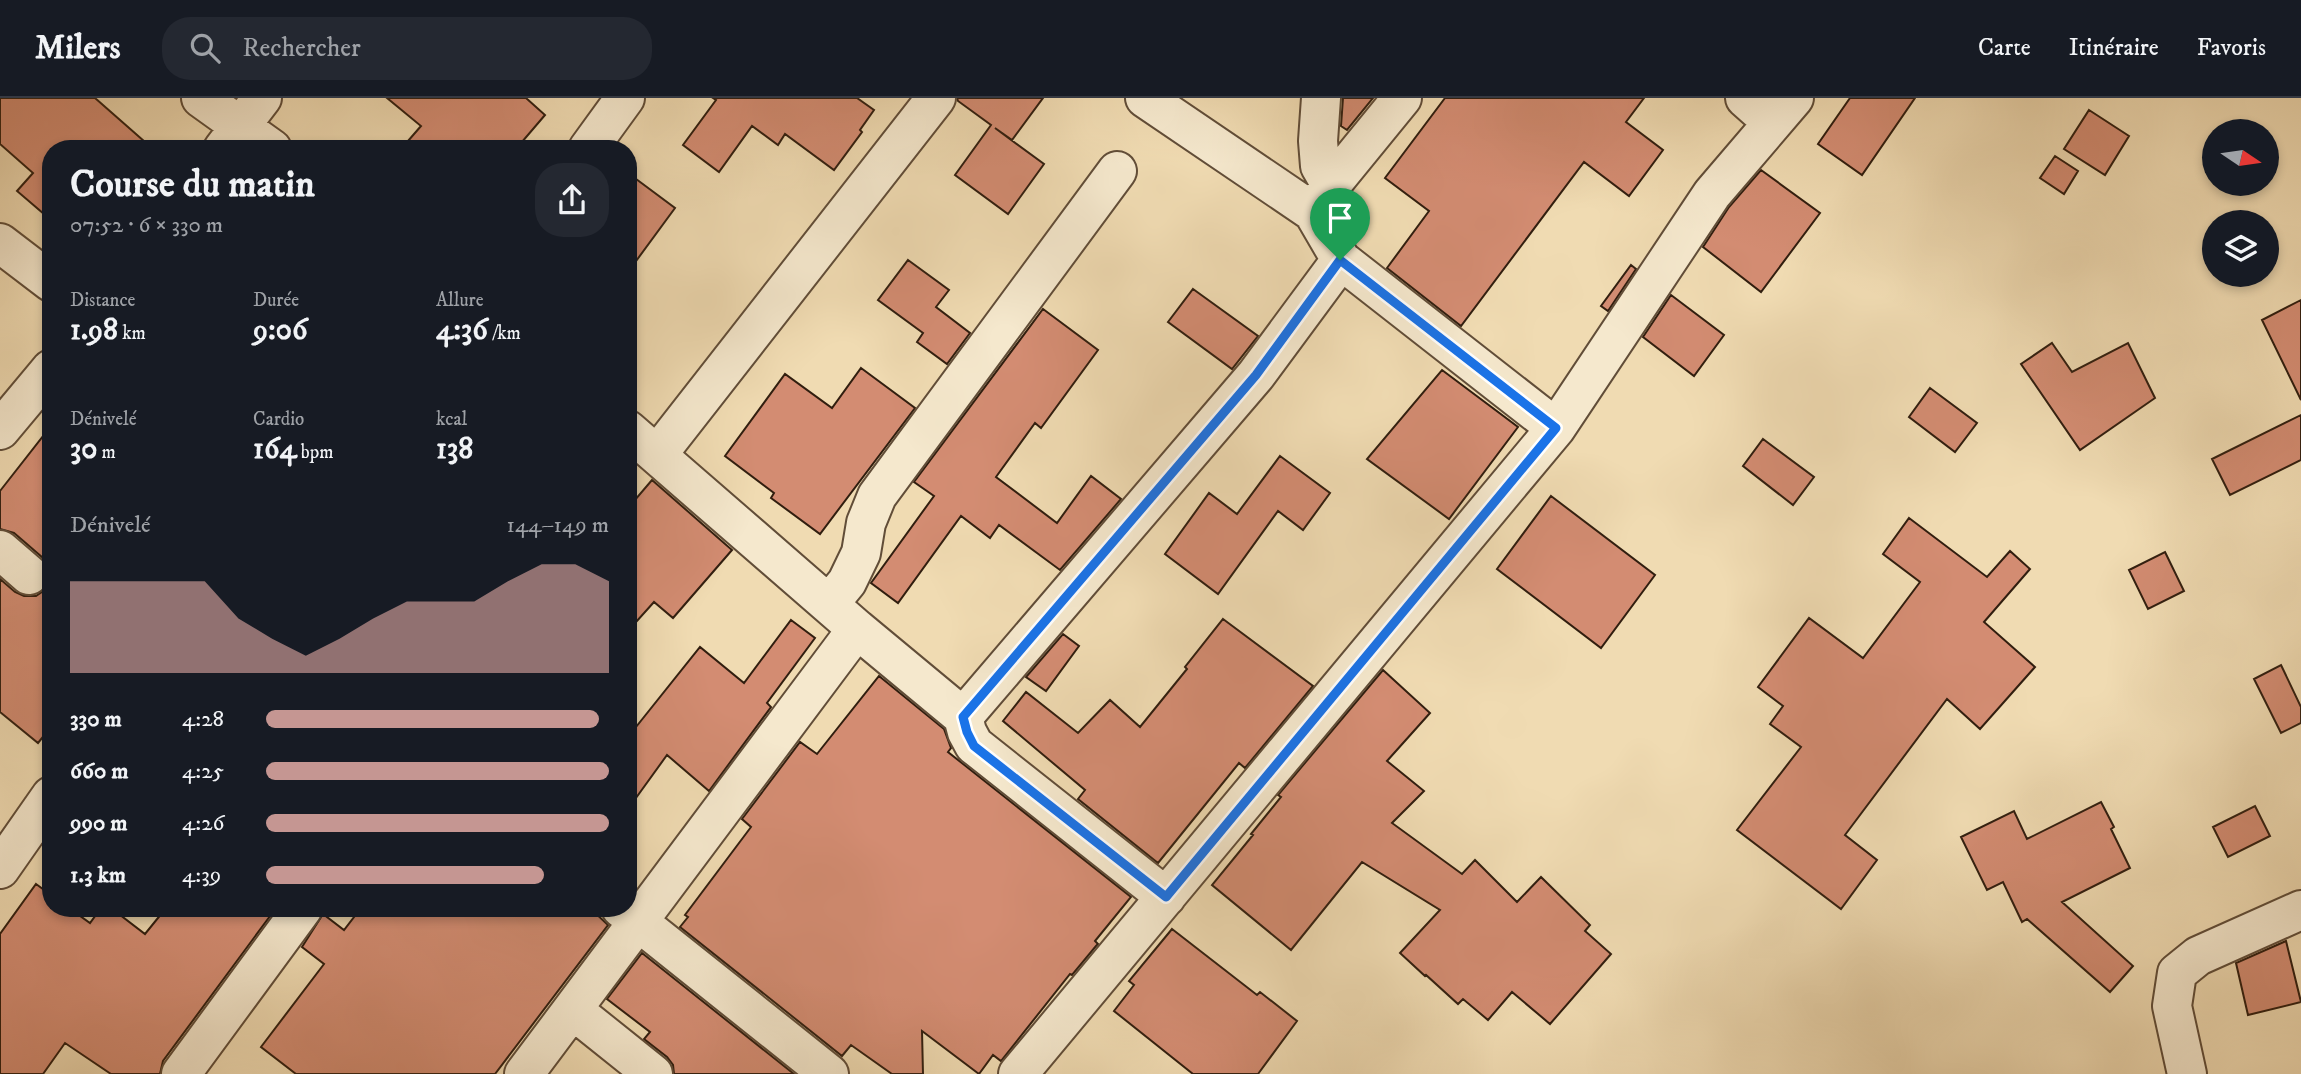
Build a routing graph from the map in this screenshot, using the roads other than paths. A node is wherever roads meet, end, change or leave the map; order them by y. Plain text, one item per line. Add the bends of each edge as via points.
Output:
1 (201, 98) edge
2 (625, 98) edge
3 (936, 98) edge
4 (1145, 98) edge
5 (1321, 98) edge
6 (1402, 98) edge
7 (1771, 106) edge
8 (242, 124) edge
9 (261, 140) edge
10 (594, 140) edge
11 (1117, 171) dead end
12 (1322, 199) junction
13 (0, 243) edge
14 (1340, 260) junction
15 (42, 275) edge
16 (42, 380) edge
17 (1556, 428) junction
18 (0, 430) edge
19 (637, 438) edge
20 (657, 455) junction
21 (0, 550) edge
22 (29, 575) dead end
23 (830, 604) junction
24 (857, 629) junction
25 (963, 717) junction
26 (42, 809) edge
27 (0, 869) edge
28 (1166, 897) junction
29 (637, 905) edge
30 (2301, 910) edge
31 (296, 917) edge
32 (628, 917) edge
33 (632, 917) edge
34 (573, 1010) junction
35 (181, 1074) edge
36 (524, 1074) edge
37 (653, 1074) edge
38 (829, 1074) edge
39 (1018, 1074) edge
40 (2187, 1074) edge

1 - 8 street
2 - 10 street
3 - 20 street
4 - 12 street
5 - 12 street
6 - 12 street
7 - 17 street
8 - 9 street
11 - 23 street via 877,496 860,553
12 - 14 street
13 - 15 street
14 - 17 street
14 - 25 street via 1256,375
16 - 18 street
17 - 28 street
19 - 20 street
20 - 23 street
21 - 22 street
23 - 24 street
24 - 25 street
24 - 29 street
25 - 28 street via 974,746
26 - 27 street
28 - 39 street
30 - 40 street via 2198,956 2177,973 2172,1006
31 - 35 street
32 - 34 street
33 - 38 street
34 - 36 street
34 - 37 street

